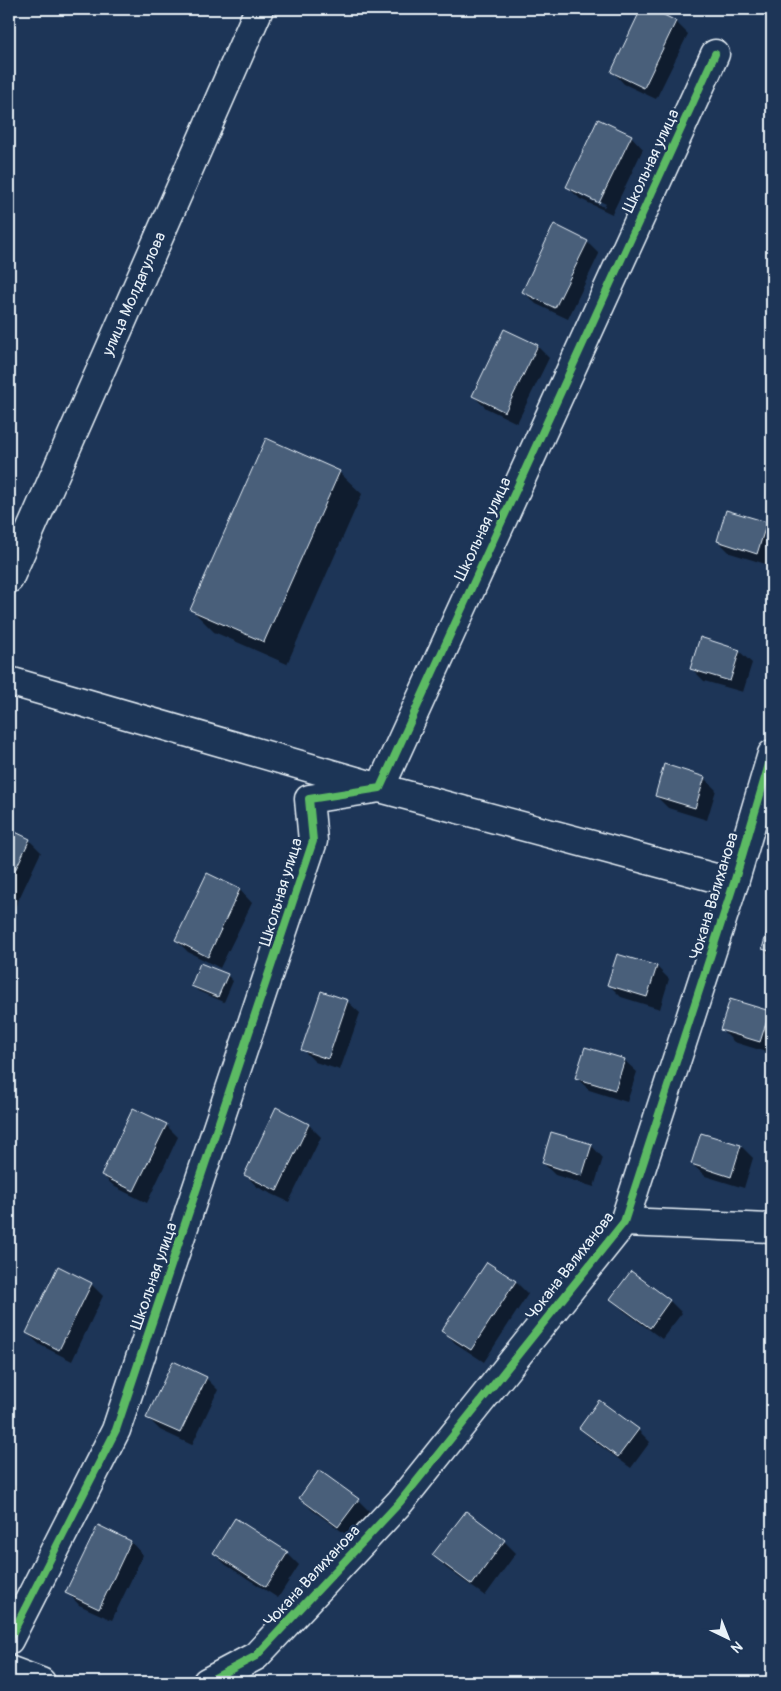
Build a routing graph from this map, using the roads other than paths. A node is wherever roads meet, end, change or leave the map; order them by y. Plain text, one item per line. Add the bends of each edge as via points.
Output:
1 (259, 9) edge
2 (715, 54) dead end
3 (9, 579) edge
4 (9, 681) edge
5 (772, 754) edge
6 (380, 788) junction
7 (734, 883) junction
8 (624, 1222) junction
9 (772, 1228) edge
10 (9, 1640) edge
11 (9, 1670) edge
12 (41, 1682) edge
13 (207, 1682) edge

1 - 3 street, улица Молдагулова
2 - 6 street, Школьная улица
4 - 6 street
5 - 7 street, Чокана Валиханова
6 - 7 street
6 - 10 street, Школьная улица via 309,799 314,841 116,1430
7 - 8 street, Чокана Валиханова
8 - 9 street
8 - 13 street, Чокана Валиханова via 400,1502 256,1656
11 - 12 street

